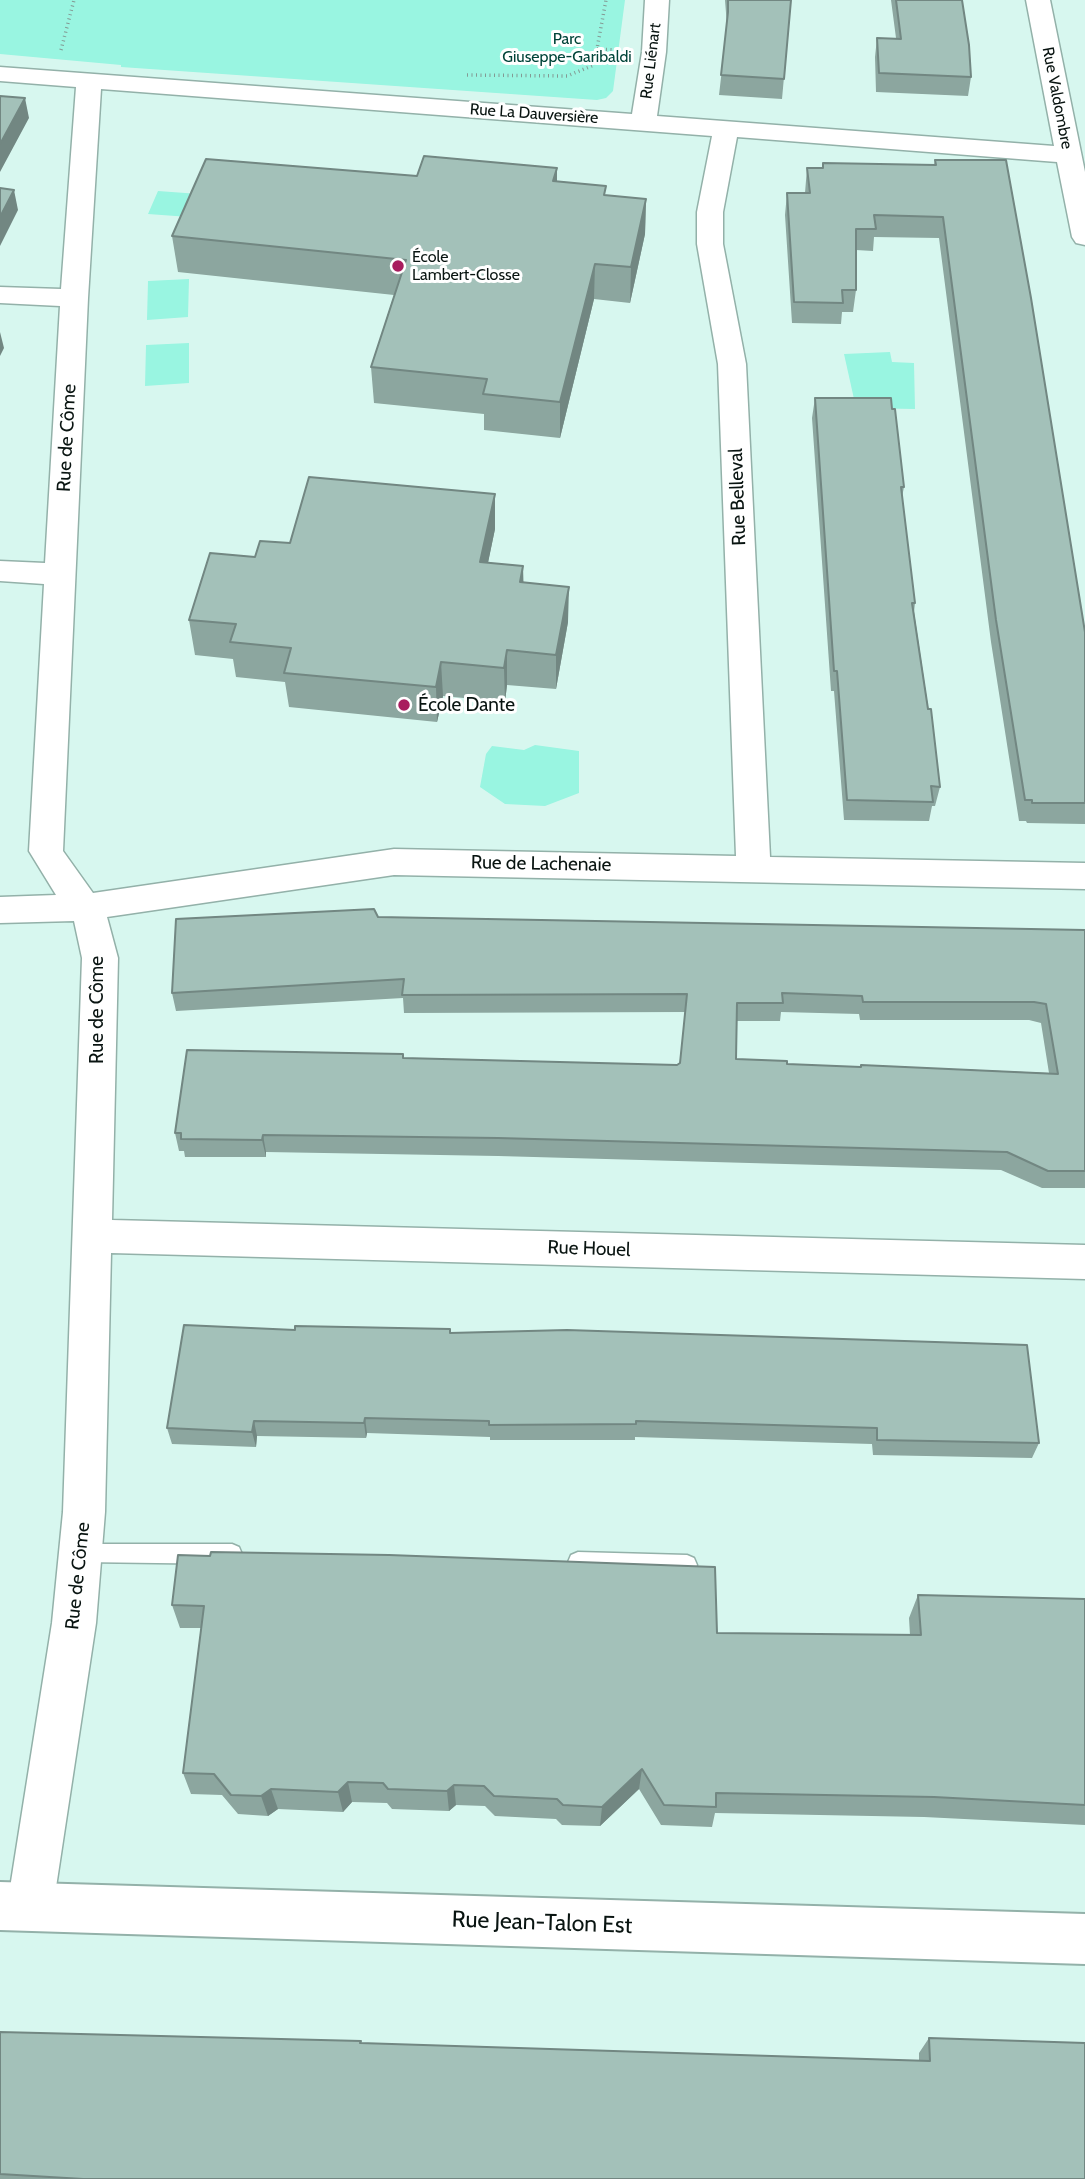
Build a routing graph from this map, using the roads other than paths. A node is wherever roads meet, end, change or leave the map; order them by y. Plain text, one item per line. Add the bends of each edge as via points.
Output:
1 (657, 0) edge
2 (1038, 0) edge
3 (0, 74) edge
4 (89, 82) junction
5 (643, 122) junction
6 (726, 129) junction
7 (1068, 155) junction
8 (1085, 237) edge
9 (0, 295) edge
10 (74, 298) junction
11 (0, 571) edge
12 (61, 574) junction
13 (753, 868) junction
14 (1085, 876) edge
15 (85, 907) junction
16 (0, 910) edge
17 (93, 1236) junction
18 (1085, 1262) edge
19 (81, 1553) junction
20 (247, 1554) edge
21 (563, 1562) edge
22 (687, 1565) edge
23 (15, 1907) edge
24 (1085, 1939) edge

1 - 5 street, Rue Liénart
2 - 7 street, Rue Valdombre
3 - 4 street, Rue La Dauversière
4 - 5 street, Rue La Dauversière
4 - 10 street, Rue de Côme
5 - 6 street, Rue La Dauversière
6 - 7 street, Rue La Dauversière
6 - 13 street, Rue Belleval via 710,212 710,244 732,364
7 - 8 street, Rue Valdombre
9 - 10 street
10 - 12 street, Rue de Côme
11 - 12 street
12 - 15 street, Rue de Côme via 46,851 55,871
13 - 14 street, Rue de Lachenaie
13 - 15 street, Rue de Lachenaie via 394,862
15 - 16 street, Rue de Lachenaie
15 - 17 street, Rue de Côme via 100,958
17 - 18 street, Rue Houel
17 - 19 street, Rue de Côme
19 - 20 lane
19 - 23 street, Rue de Côme via 74,1623
21 - 22 lane
23 - 24 main road, Rue Jean-Talon Est

